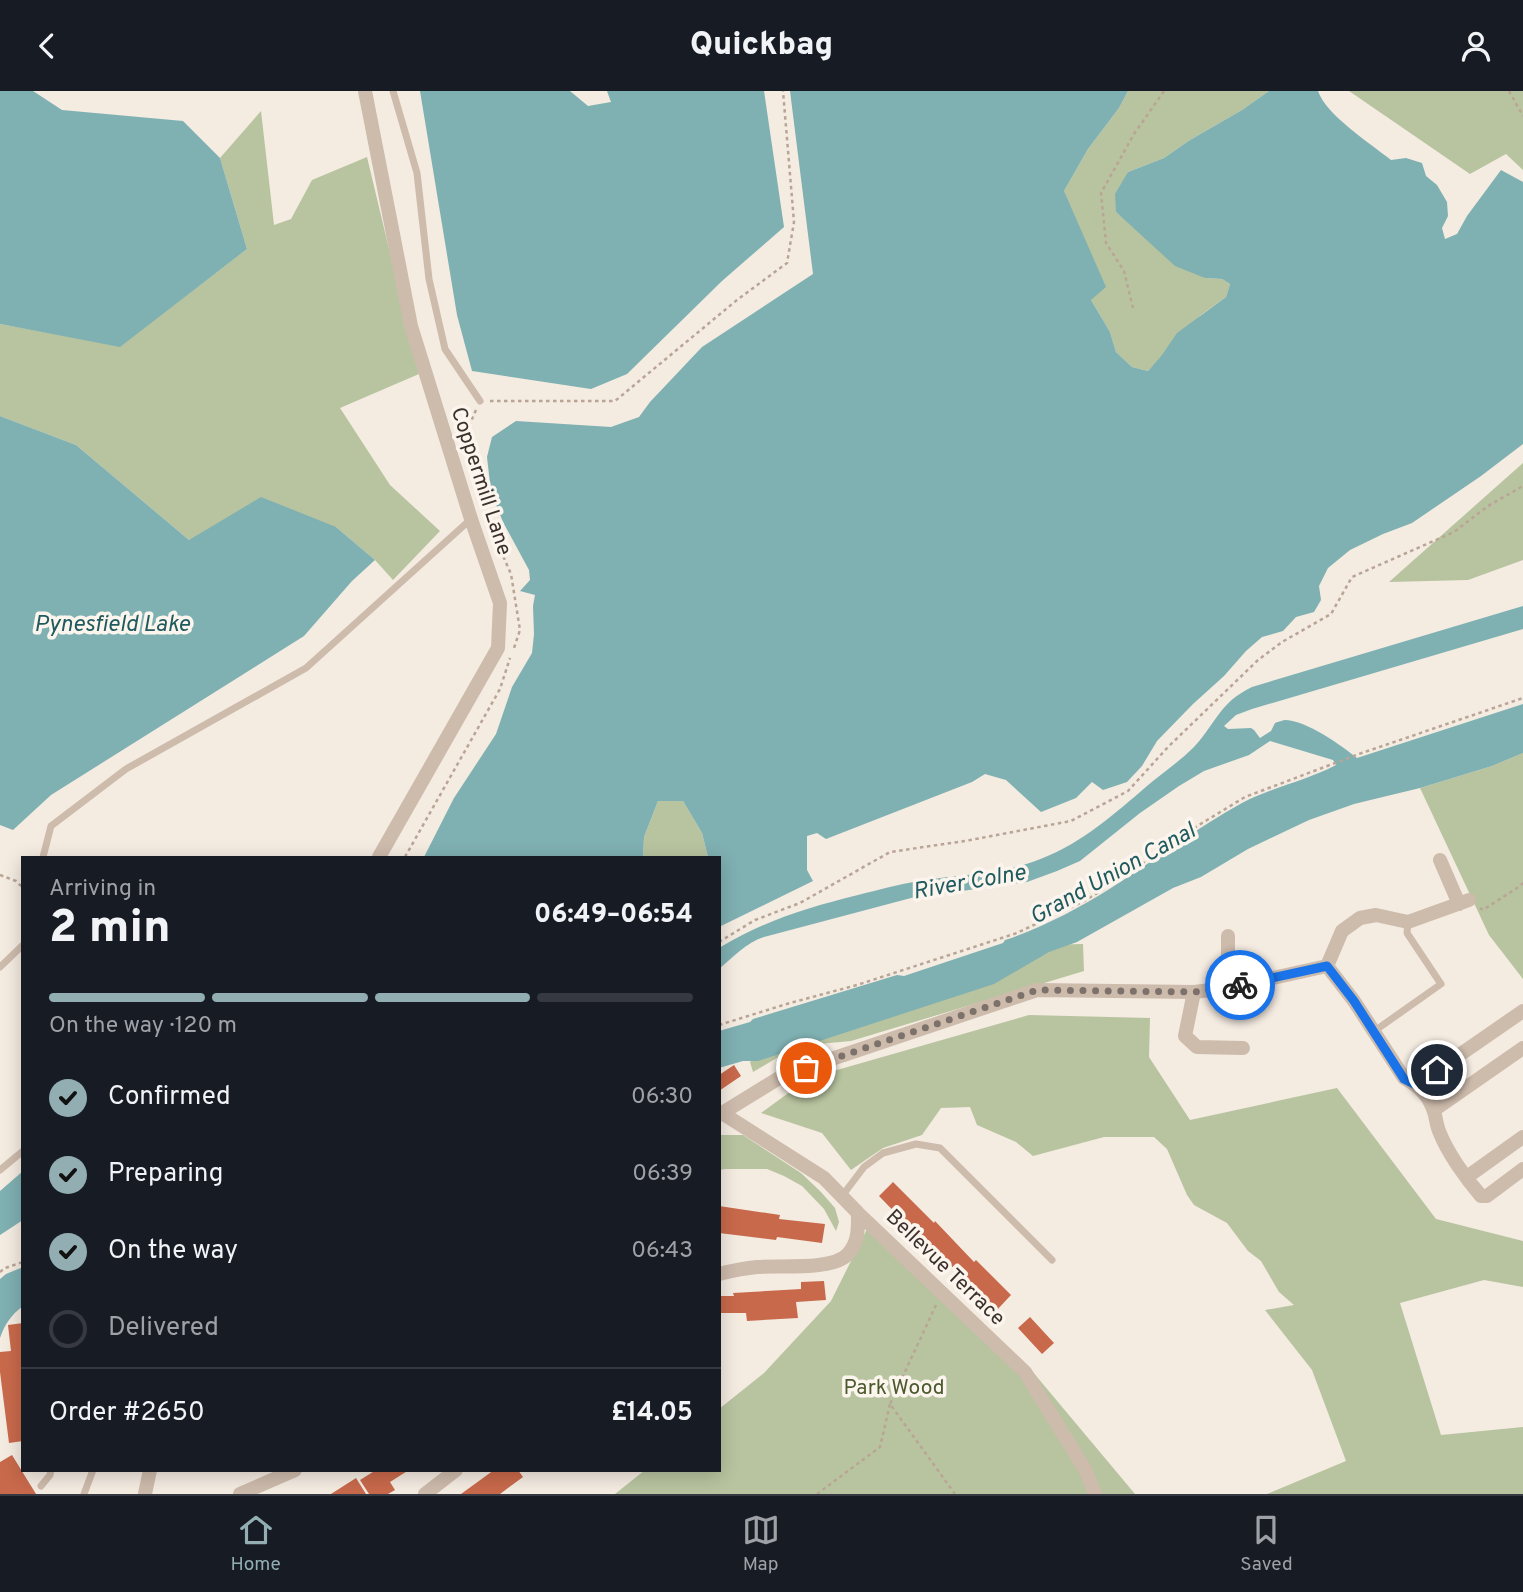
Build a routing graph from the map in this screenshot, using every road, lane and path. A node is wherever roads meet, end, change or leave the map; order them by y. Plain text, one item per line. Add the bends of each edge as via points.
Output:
1 (365, 91) edge
2 (393, 91) edge
3 (783, 91) edge
4 (1164, 91) edge
5 (1509, 91) edge
6 (1523, 116) edge
7 (1133, 308) dead end
8 (480, 401) junction
9 (1523, 485) edge
10 (485, 511) dead end
11 (471, 520) junction
12 (488, 523) dead end
13 (1523, 698) edge
14 (43, 856) edge
15 (380, 856) edge
16 (406, 856) edge
17 (1440, 860) dead end
18 (0, 875) edge
19 (1523, 883) edge
20 (21, 886) edge
21 (1464, 902) junction
22 (1408, 922) junction
23 (1228, 936) dead end
24 (721, 941) edge
25 (21, 948) edge
26 (1327, 966) junction
27 (0, 967) edge
28 (1228, 988) junction
29 (1194, 992) junction
30 (1523, 1011) edge
31 (721, 1024) edge
32 (1373, 1032) junction
33 (1243, 1048) dead end
34 (1523, 1048) edge
35 (1416, 1085) junction
36 (1434, 1110) junction
37 (721, 1114) edge
38 (1523, 1137) edge
39 (21, 1153) edge
40 (1523, 1169) edge
41 (0, 1170) edge
42 (1471, 1184) junction
43 (842, 1196) junction
44 (858, 1213) junction
45 (1052, 1260) dead end
46 (21, 1263) edge
47 (0, 1272) edge
48 (721, 1274) edge
49 (941, 1292) junction
50 (890, 1404) junction
51 (51, 1472) edge
52 (92, 1472) edge
53 (150, 1472) edge
54 (290, 1472) edge
55 (453, 1472) edge
56 (41, 1486) dead end
57 (84, 1494) edge
58 (145, 1494) edge
59 (240, 1494) edge
60 (425, 1494) edge
61 (817, 1494) edge
62 (955, 1494) edge
63 (1095, 1494) edge

1 - 11 street, Coppermill Lane via 411,325
2 - 8 lane via 417,173 429,279 445,349
3 - 8 path via 794,222 787,263 615,401
4 - 7 path via 1101,193 1106,243 1124,271
5 - 6 path
8 - 10 path via 468,428 471,461
9 - 24 path via 1454,532 1352,577 1331,614 1258,660 1128,791 1071,821 890,852
11 - 14 lane via 306,668 126,769 51,826
11 - 15 street, Coppermill Lane via 500,603 498,648
12 - 16 path via 512,574 520,630 500,689
13 - 31 path via 1245,797 1084,901 1017,933
17 - 21 street
18 - 20 path
19 - 21 path via 1483,910
21 - 22 street
22 - 26 street via 1376,915 1360,918 1342,932
22 - 32 lane via 1407,933 1441,984
23 - 28 street
25 - 27 lane
26 - 28 street
26 - 32 street
28 - 29 street
29 - 33 street via 1185,1036 1197,1048
29 - 37 street via 1037,990 784,1075
30 - 35 street
32 - 35 street via 1404,1079
34 - 36 street
35 - 36 street
36 - 42 street via 1439,1131
37 - 43 street, Bellevue Terrace via 824,1178
38 - 42 street
39 - 41 lane
40 - 42 street via 1487,1196 1481,1196
43 - 44 street, Bellevue Terrace
43 - 45 lane via 864,1167 883,1153 916,1144 940,1148
44 - 48 street via 858,1234 848,1254 837,1262
44 - 49 street, Bellevue Terrace
46 - 47 path
49 - 50 path
49 - 63 street, Bellevue Terrace via 1025,1372 1086,1471
50 - 61 path via 880,1447
50 - 62 path
51 - 56 lane
52 - 57 lane
53 - 58 street
54 - 59 street
55 - 60 street

